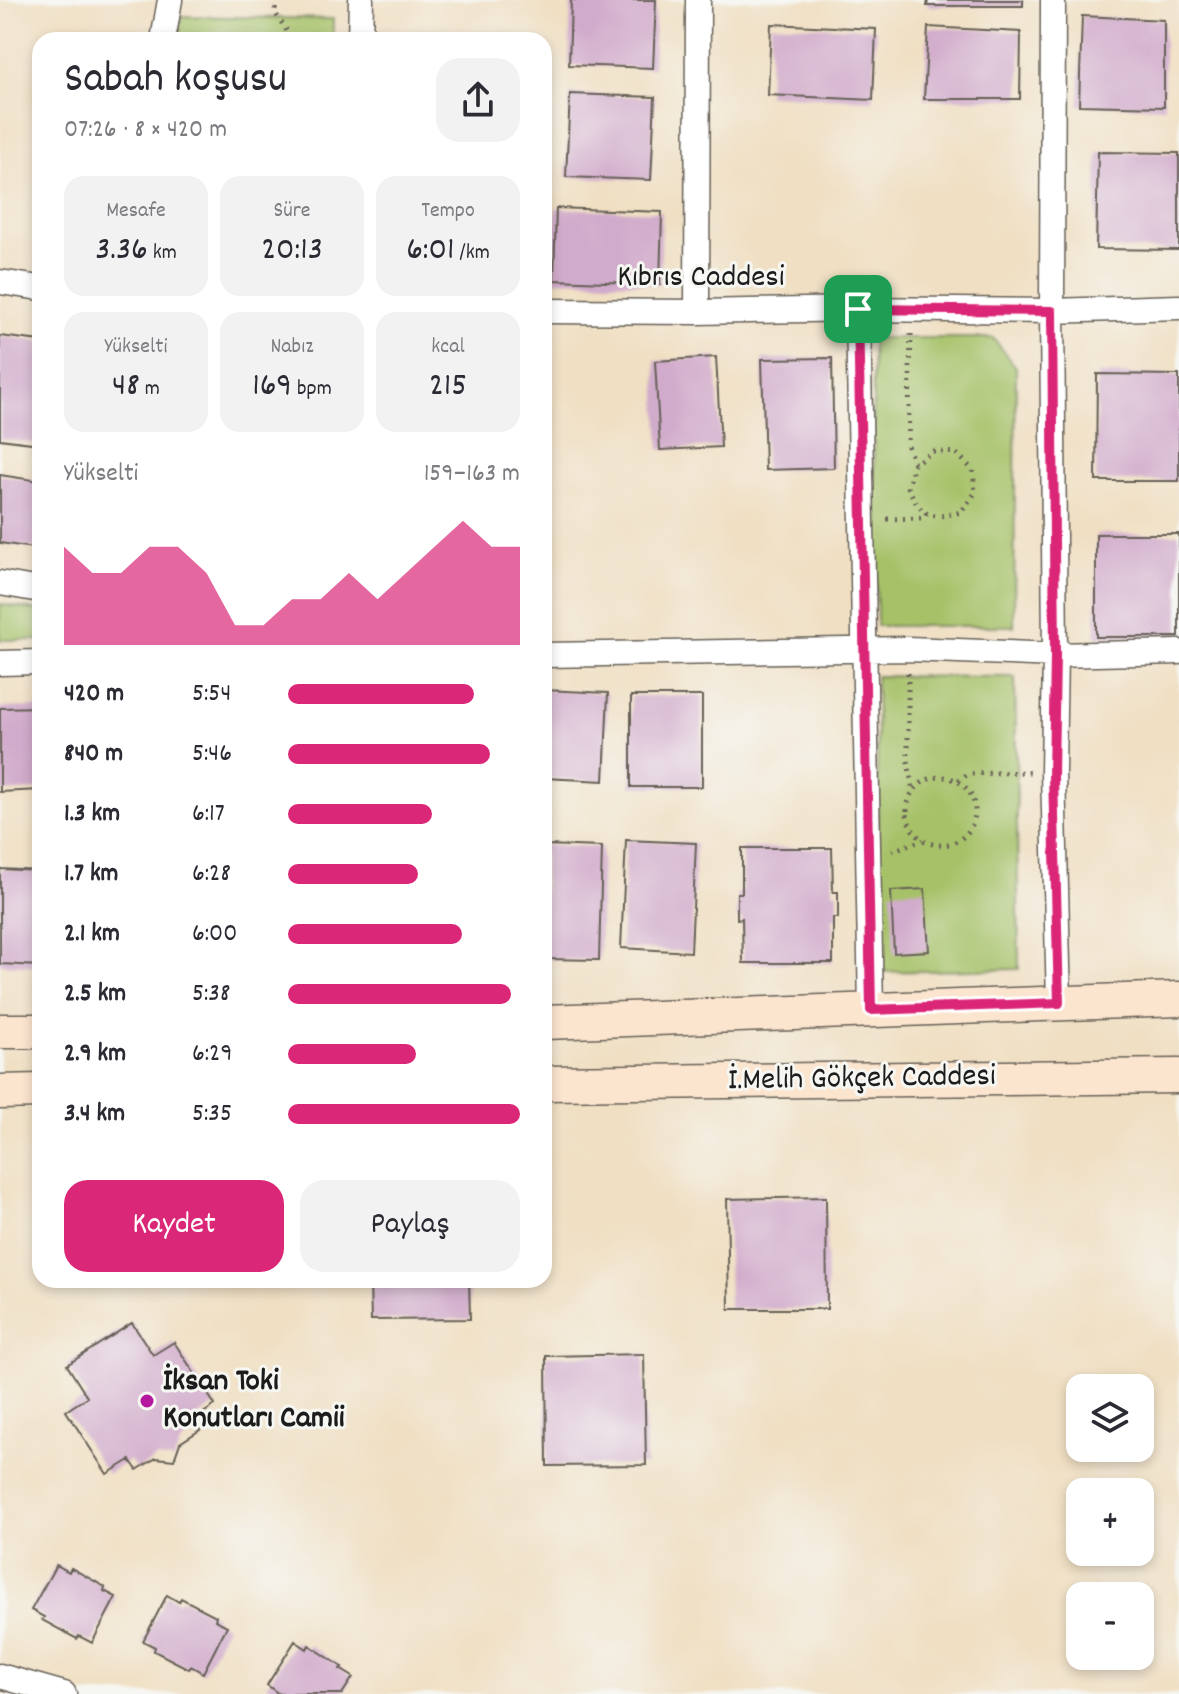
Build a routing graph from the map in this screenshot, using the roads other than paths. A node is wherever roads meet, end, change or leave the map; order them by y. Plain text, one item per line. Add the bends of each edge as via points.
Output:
1 (170, 0) edge
2 (361, 0) edge
3 (698, 0) edge
4 (1053, 0) edge
5 (164, 32) edge
6 (360, 32) edge
7 (0, 282) edge
8 (32, 287) edge
9 (1179, 307) edge
10 (858, 309) junction
11 (552, 311) edge
12 (1052, 311) junction
13 (697, 312) junction
14 (0, 583) edge
15 (32, 589) edge
16 (864, 650) junction
17 (1179, 652) edge
18 (552, 655) edge
19 (1055, 655) junction
20 (32, 662) edge
21 (0, 663) edge
22 (1179, 999) edge
23 (1059, 1003) junction
24 (871, 1010) junction
25 (552, 1022) edge
26 (0, 1031) edge
27 (32, 1031) edge
28 (1179, 1076) edge
29 (552, 1083) edge
30 (32, 1091) edge
31 (0, 1092) edge
32 (0, 1676) edge
33 (31, 1689) edge
34 (64, 1694) edge

1 - 5 street
2 - 6 street
3 - 13 street
4 - 12 street
7 - 8 street
9 - 12 street, Kıbrıs Caddesi
10 - 12 street, Kıbrıs Caddesi
10 - 13 street, Kıbrıs Caddesi
10 - 16 street
11 - 13 street, Kıbrıs Caddesi
12 - 19 street
14 - 15 street
16 - 18 street
16 - 19 street
16 - 24 street
17 - 19 street
19 - 23 street
20 - 21 street
22 - 23 main road, İ.Melih Gökçek Caddesi
23 - 24 main road, İ.Melih Gökçek Caddesi
24 - 25 main road, İ.Melih Gökçek Caddesi
26 - 27 main road
28 - 29 main road, İ.Melih Gökçek Caddesi
30 - 31 main road
32 - 33 street
33 - 34 street

